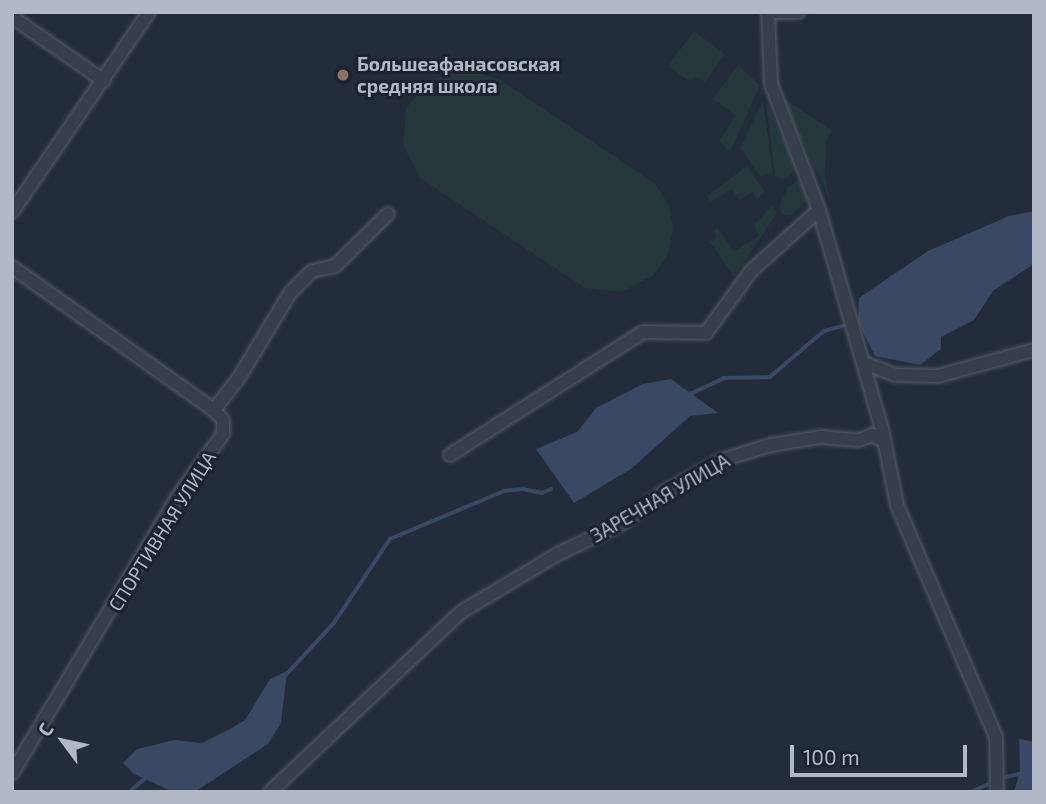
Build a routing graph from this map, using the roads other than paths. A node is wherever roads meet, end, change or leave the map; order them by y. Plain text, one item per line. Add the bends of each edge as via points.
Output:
1 (149, 12) edge
2 (768, 12) edge
3 (777, 12) edge
4 (798, 12) edge
5 (12, 17) edge
6 (104, 80) junction
7 (819, 210) junction
8 (12, 212) edge
9 (388, 214) dead end
10 (12, 267) edge
11 (1034, 350) edge
12 (864, 363) junction
13 (214, 410) junction
14 (882, 440) junction
15 (450, 455) dead end
16 (12, 773) edge
17 (270, 792) edge
18 (997, 792) edge

1 - 6 street
2 - 7 street via 771,84
3 - 4 street
5 - 6 street
6 - 8 street
7 - 12 street
7 - 15 street via 751,271 706,333 643,332
9 - 13 street via 335,266 312,271 290,293
10 - 13 street
11 - 12 street via 938,376 896,374
12 - 14 street
13 - 16 street, СПОРТИВНАЯ УЛИЦА via 223,420 223,434 178,496
14 - 17 street, ЗАРЕЧНАЯ УЛИЦА via 872,435 859,440 821,437 771,445 722,460 666,491 621,524 558,554 461,612
14 - 18 street via 897,505 923,573 996,737

